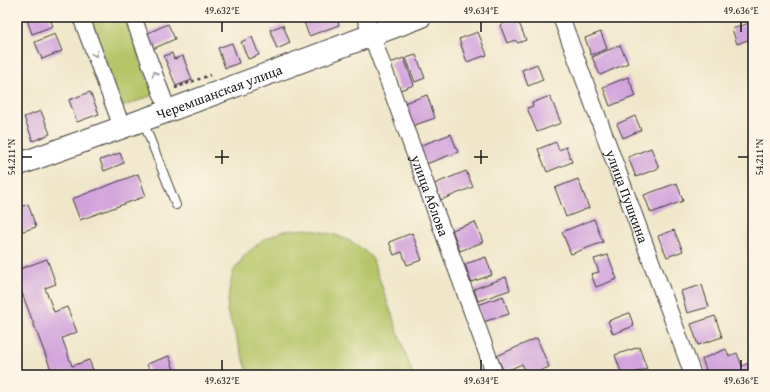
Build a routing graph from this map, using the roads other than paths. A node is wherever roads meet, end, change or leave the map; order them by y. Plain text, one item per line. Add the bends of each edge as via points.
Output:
1 (81, 17) edge
2 (133, 17) edge
3 (420, 17) edge
4 (561, 17) edge
5 (368, 26) edge
6 (168, 111) junction
7 (143, 120) junction
8 (122, 127) junction
9 (17, 165) edge
10 (176, 205) dead end
11 (495, 375) edge
12 (693, 375) edge

1 -> 8 street
6 -> 2 street
3 - 5 main road, Черемшанская улица
4 - 12 street, улица Пушкина
5 - 6 main road, Черемшанская улица
5 - 11 street, улица Аблова
6 - 7 main road, Черемшанская улица
7 - 8 main road, Черемшанская улица
7 - 10 lane
8 - 9 main road, Черемшанская улица

